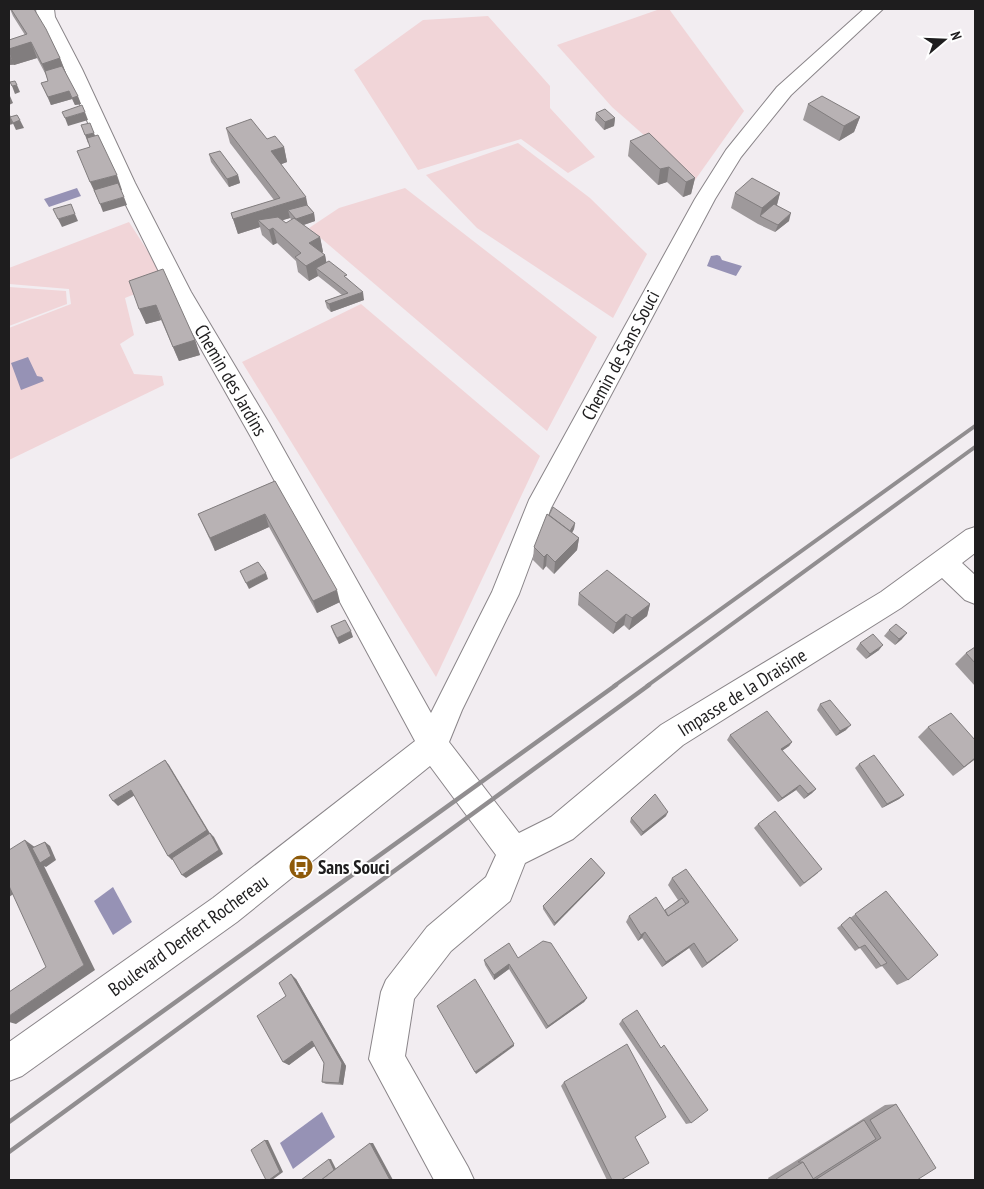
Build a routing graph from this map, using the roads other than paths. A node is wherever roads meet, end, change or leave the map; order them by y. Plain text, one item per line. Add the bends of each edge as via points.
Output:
1 (45, 9) edge
2 (874, 9) edge
3 (975, 538) edge
4 (943, 562) junction
5 (975, 592) edge
6 (433, 745) junction
7 (514, 852) junction
8 (9, 1063) edge
9 (455, 1180) edge

1 - 6 street, Chemin des Jardins via 125,183 180,292
2 - 6 street, Chemin de Sans Souci via 784,91 733,154 705,199 538,507 505,594
3 - 4 street, Impasse de la Draisine
4 - 5 street
4 - 7 street, Impasse de la Draisine via 891,600 672,735 562,828
6 - 7 street, Chemin des Jardins
6 - 8 street, Boulevard Denfert Rochereau via 225,910
7 - 9 street via 498,888 439,939 398,992 387,1059

